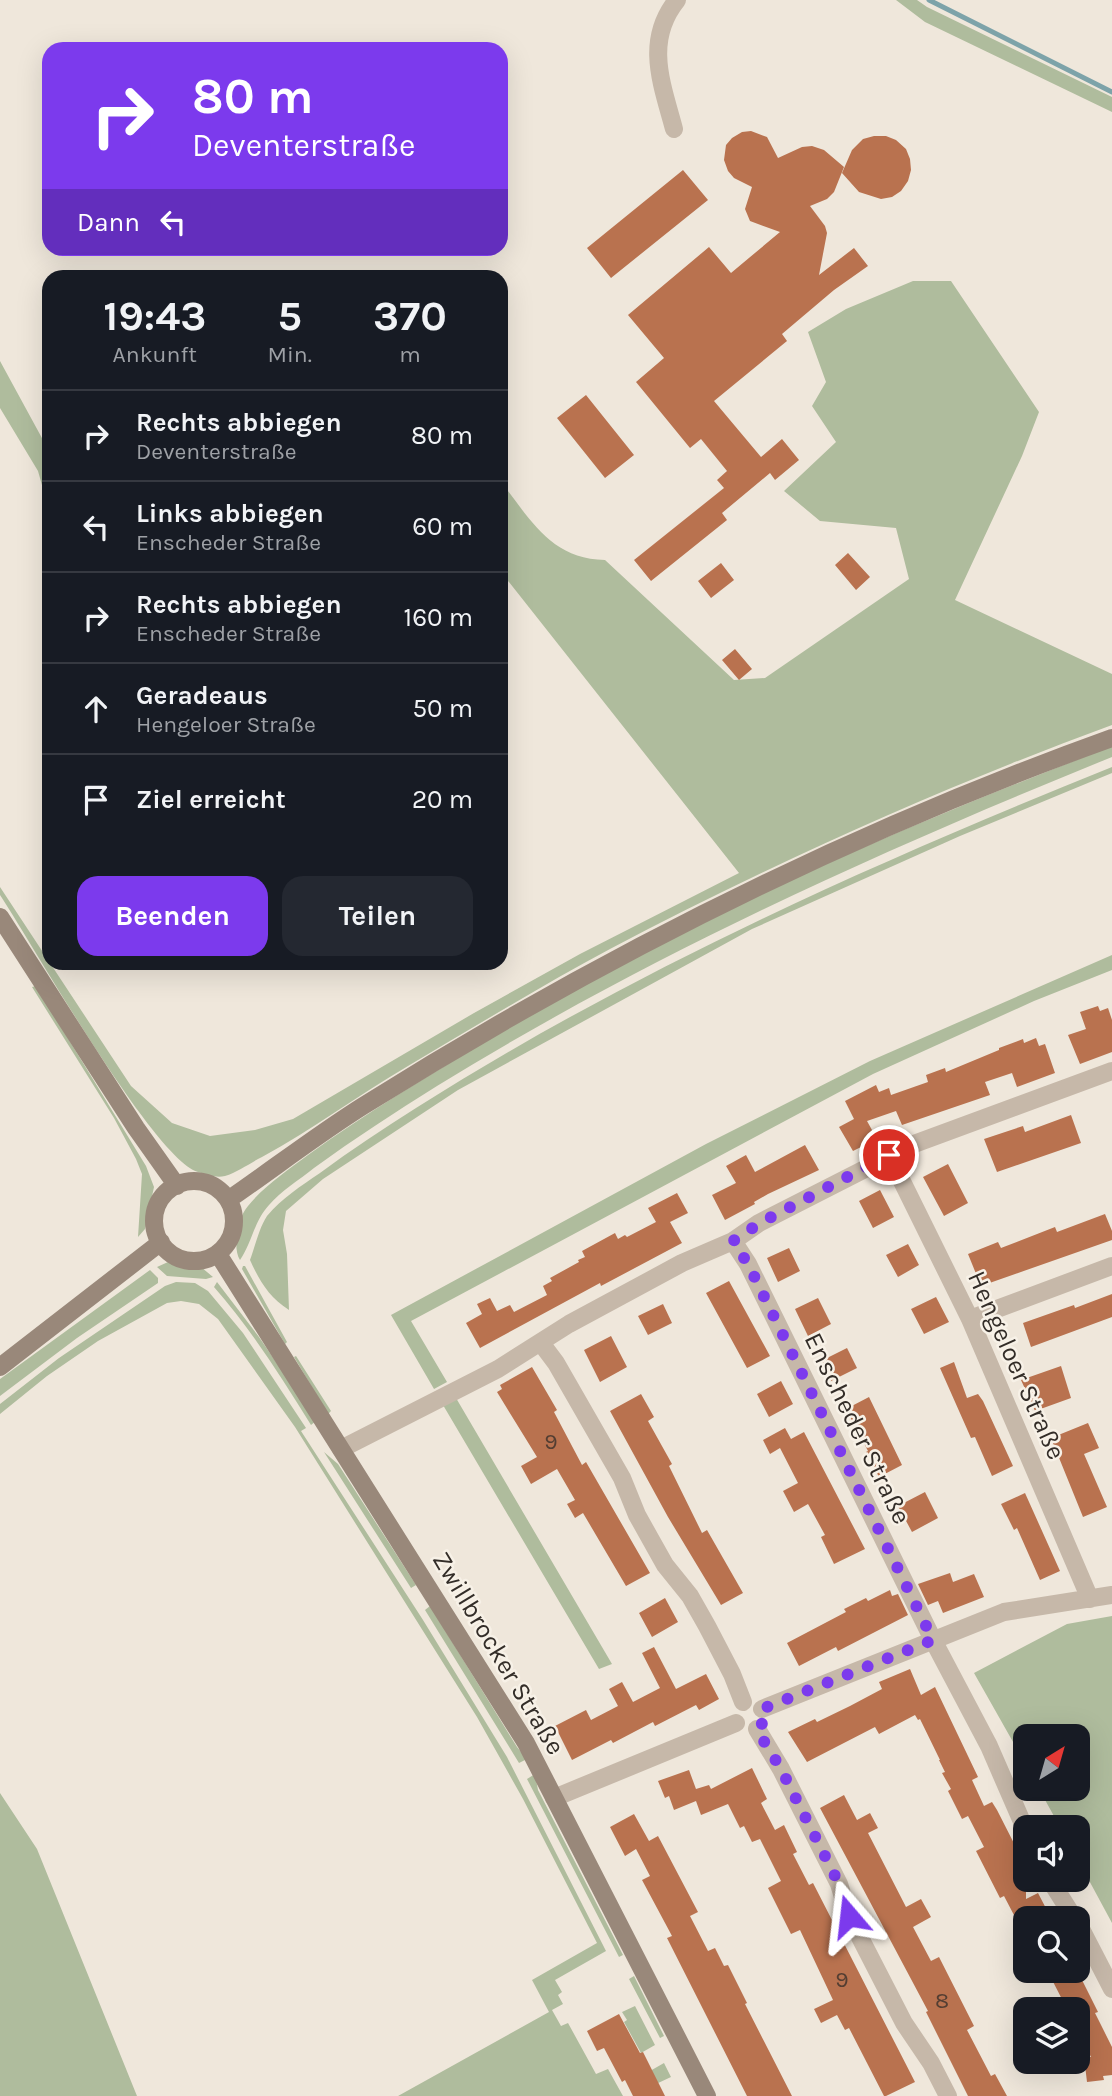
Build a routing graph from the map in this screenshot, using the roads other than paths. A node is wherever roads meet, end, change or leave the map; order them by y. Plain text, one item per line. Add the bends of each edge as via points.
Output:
1 (677, 0) edge
2 (674, 129) dead end
3 (1112, 738) edge
4 (0, 917) edge
5 (1112, 1071) edge
6 (889, 1155) junction
7 (177, 1186) junction
8 (228, 1200) junction
9 (733, 1241) junction
10 (161, 1242) junction
11 (218, 1254) junction
12 (1112, 1266) edge
13 (970, 1319) junction
14 (541, 1343) junction
15 (0, 1367) edge
16 (341, 1449) junction
17 (1112, 1595) edge
18 (1090, 1599) junction
19 (933, 1640) junction
20 (743, 1702) junction
21 (762, 1709) junction
22 (736, 1723) junction
23 (757, 1730) junction
24 (554, 1798) junction
25 (1019, 1815) edge
26 (1090, 1946) edge
27 (1112, 1989) edge
28 (707, 2096) edge
29 (948, 2096) edge

1 - 2 street via 657,47
3 - 8 main road via 834,851 688,920 549,995 361,1107
4 - 7 main road
5 - 6 street
6 - 9 street
6 - 13 street, Hengeloer Straße
7 - 8 main road via 211,1185
7 - 10 main road via 160,1200 156,1210
8 - 11 main road via 233,1211 232,1235
9 - 14 street via 682,1263
9 - 19 street, Enscheder Straße
10 - 11 main road via 180,1259 206,1260
10 - 15 main road
11 - 16 main road, Zwillbrocker Straße
12 - 13 street
13 - 18 street, Hengeloer Straße
14 - 16 street
14 - 20 street via 622,1478 665,1565 702,1616
16 - 24 main road, Zwillbrocker Straße via 526,1743
17 - 18 street
18 - 19 street via 1004,1612
19 - 21 street
19 - 25 street, Enscheder Straße
20 - 21 street via 753,1701
20 - 22 street via 736,1709
21 - 23 street via 764,1721
22 - 23 street via 743,1730
22 - 24 street
23 - 29 street via 839,1884 849,1916 904,2022
24 - 28 main road, Zwillbrocker Straße
26 - 27 street

